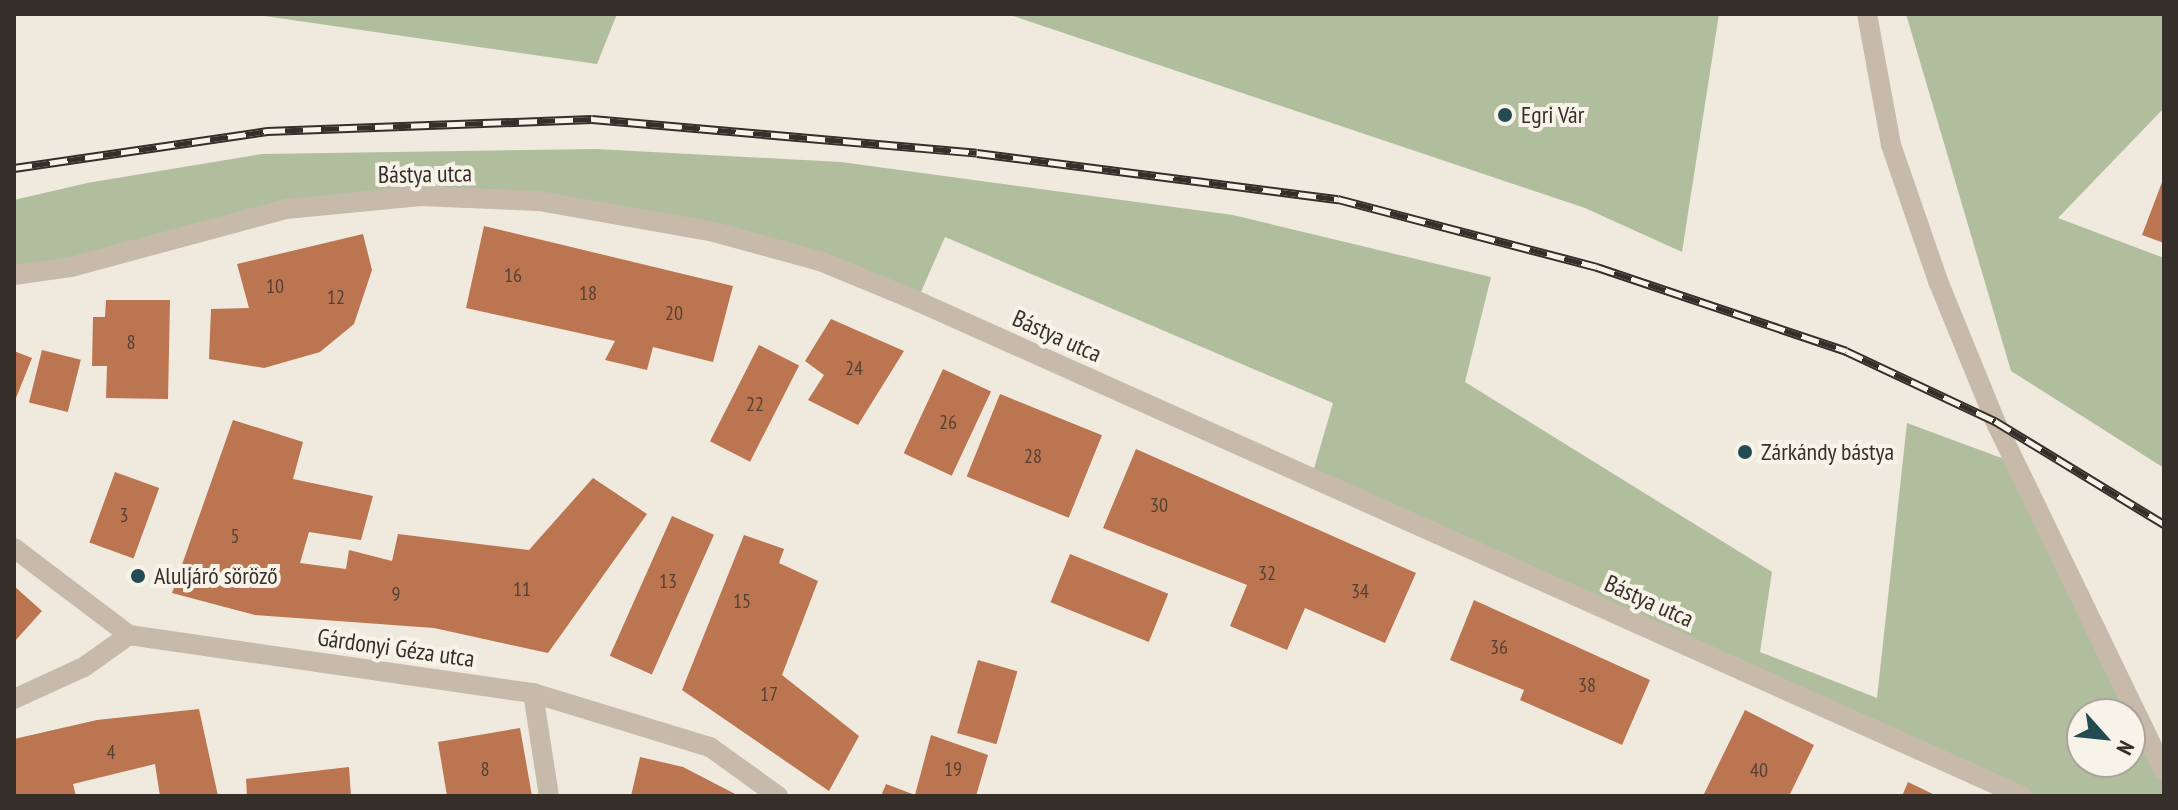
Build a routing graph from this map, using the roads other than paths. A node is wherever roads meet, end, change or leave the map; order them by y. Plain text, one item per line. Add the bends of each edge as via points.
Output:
1 (1867, 14) edge
2 (14, 275) edge
3 (14, 548) edge
4 (129, 635) junction
5 (533, 693) junction
6 (14, 699) edge
7 (2164, 770) edge
8 (549, 796) edge
9 (778, 796) edge
10 (2022, 796) edge

1 - 7 street via 1891,145 1938,281 1995,421
2 - 10 street, Bástya utca via 71,267 286,209 420,196 539,201 714,232 820,261 917,301
3 - 4 street, Gárdonyi Géza utca
4 - 5 street, Gárdonyi Géza utca
4 - 6 street via 84,667
5 - 8 street
5 - 9 street, Gárdonyi Géza utca via 710,747

